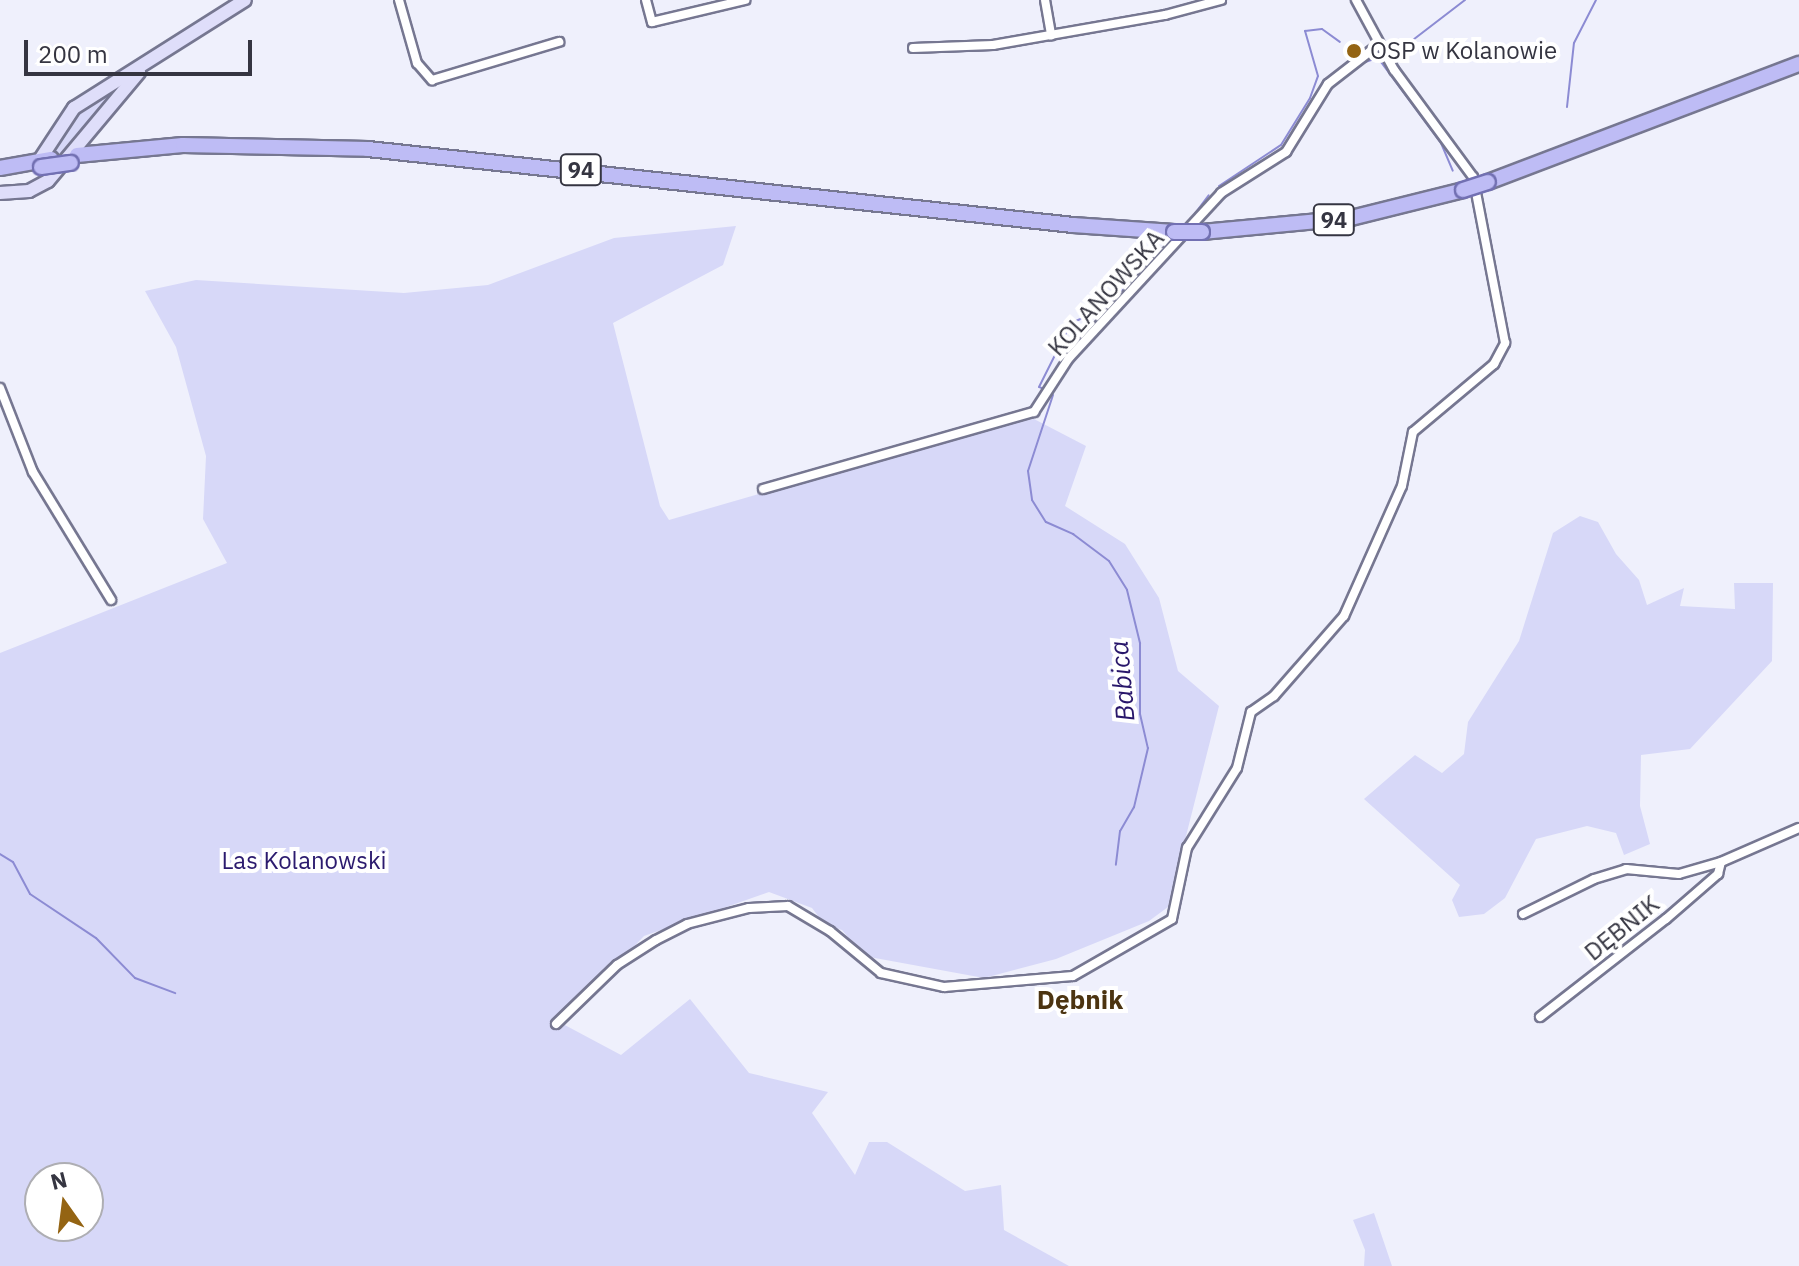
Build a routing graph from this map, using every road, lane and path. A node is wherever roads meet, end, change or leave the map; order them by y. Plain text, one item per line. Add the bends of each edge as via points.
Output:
1 (245, 0) edge
2 (399, 0) edge
3 (646, 0) edge
4 (745, 0) edge
5 (1045, 0) edge
6 (1221, 0) edge
7 (1356, 0) edge
8 (1051, 35) junction
9 (559, 42) dead end
10 (1377, 46) junction
11 (913, 48) dead end
12 (149, 60) junction
13 (1799, 64) edge
14 (44, 162) junction
15 (0, 171) edge
16 (0, 193) edge
17 (0, 388) edge
18 (763, 489) dead end
19 (111, 600) dead end
20 (1799, 828) edge
21 (1721, 862) junction
22 (1523, 914) dead end
23 (1540, 1017) dead end
24 (556, 1024) dead end

1 - 12 main road
2 - 9 street via 417,63 432,80
3 - 4 street via 652,22
5 - 8 street
6 - 8 street
7 - 10 street
8 - 11 street via 961,49
10 - 18 street, KOLANOWSKA via 1328,84 1286,152 1221,193 1069,358 1034,412
10 - 24 street via 1473,177 1505,343 1494,364 1413,432 1402,486 1344,616 1274,696 1251,712 1237,768 1187,848 1172,919 1073,976 944,987 881,973 830,931 788,906 749,908 687,924 656,940 617,965
12 - 14 main road via 70,113
12 - 16 main road via 55,175 29,191
13 - 14 main road, 94, bridge via 1463,190 1351,218 1202,232 1057,224 438,154 258,147
14 - 15 main road, 94
17 - 19 street via 33,472
20 - 21 street, DĘBNIK
21 - 22 street, DĘBNIK via 1663,875 1626,869 1571,886
21 - 23 street, DĘBNIK via 1718,874 1666,919

